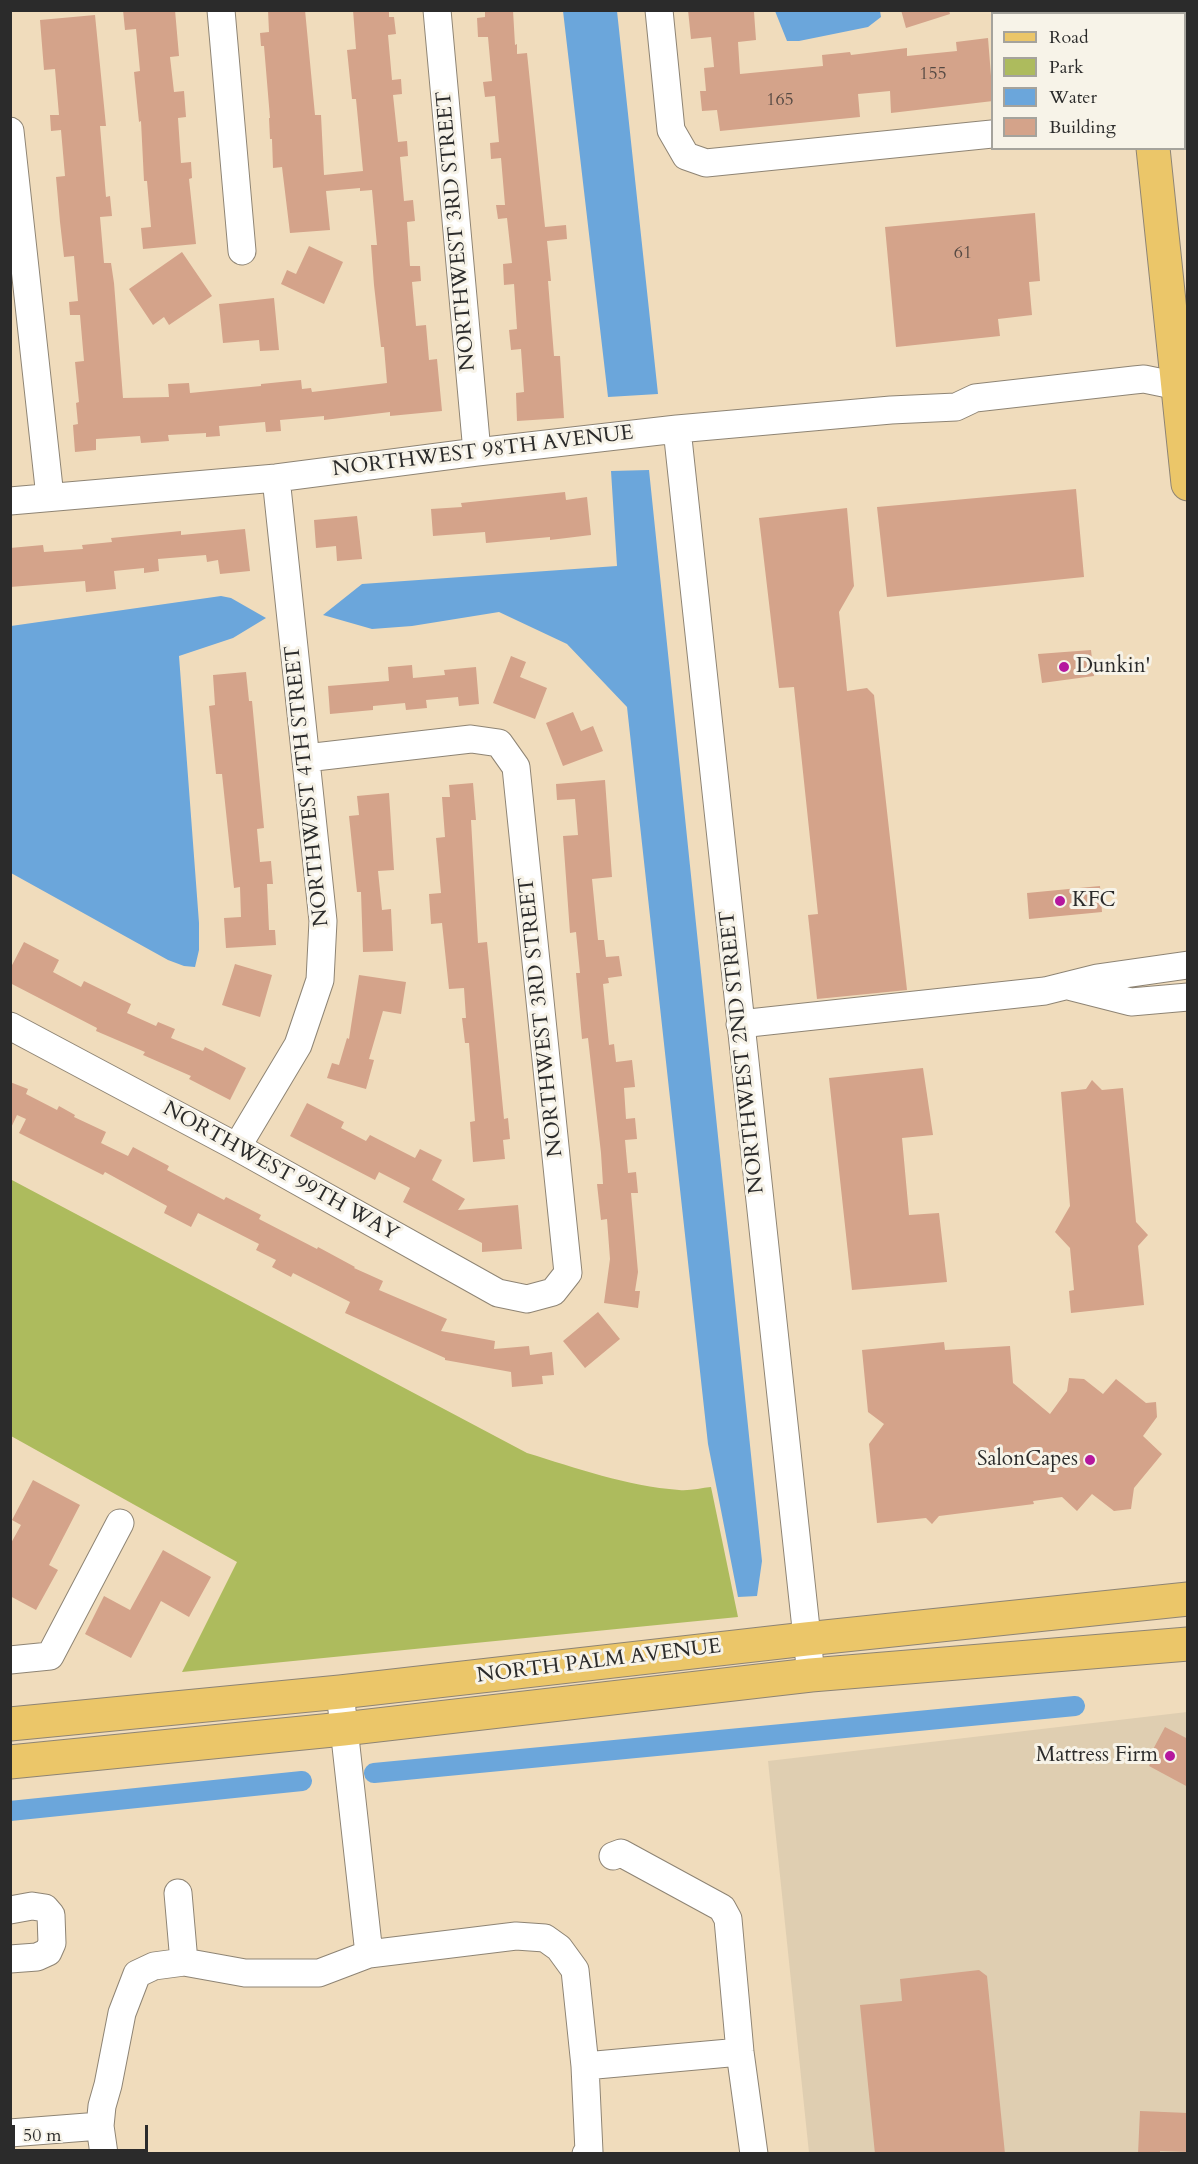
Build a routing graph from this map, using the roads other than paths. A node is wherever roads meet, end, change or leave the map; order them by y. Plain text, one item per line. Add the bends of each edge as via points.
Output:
1 (221, 10) edge
2 (437, 10) edge
3 (658, 10) edge
4 (10, 131) edge
5 (991, 134) edge
6 (1153, 150) edge
7 (1154, 150) edge
8 (242, 251) dead end
9 (1188, 299) edge
10 (1182, 395) edge
11 (677, 429) junction
12 (477, 452) junction
13 (276, 478) junction
14 (1188, 484) edge
15 (50, 497) junction
16 (10, 501) edge
17 (306, 758) junction
18 (1188, 965) edge
19 (1068, 986) junction
20 (1188, 997) edge
21 (740, 1024) junction
22 (10, 1026) edge
23 (237, 1147) junction
24 (553, 1292) joint
25 (120, 1523) dead end
26 (1188, 1599) edge
27 (806, 1639) junction
28 (1188, 1644) edge
29 (10, 1660) edge
30 (811, 1675) junction
31 (340, 1692) junction
32 (10, 1724) edge
33 (344, 1729) junction
34 (10, 1762) edge
35 (613, 1856) dead end
36 (178, 1893) dead end
37 (10, 1910) edge
38 (369, 1954) junction
39 (10, 1959) edge
40 (184, 1962) junction
41 (740, 2052) junction
42 (585, 2066) junction
43 (100, 2126) junction
44 (10, 2133) edge
45 (587, 2153) edge
46 (104, 2154) edge
47 (754, 2154) edge

1 - 8 street
2 - 12 street, NORTHWEST 3RD STREET
3 - 5 street via 671,130 686,156 706,163
4 - 15 street
6 - 10 main road
7 - 9 main road via 1178,218
10 - 11 street, NORTHWEST 98TH AVENUE via 1144,379 975,398 956,407
10 - 14 main road
11 - 12 street, NORTHWEST 98TH AVENUE
11 - 21 street, NORTHWEST 2ND STREET
12 - 13 street, NORTHWEST 98TH AVENUE
13 - 15 street, NORTHWEST 98TH AVENUE
13 - 17 street, NORTHWEST 4TH STREET
15 - 16 street, NORTHWEST 98TH AVENUE
17 - 23 street, NORTHWEST 4TH STREET via 324,921 320,980 298,1045
17 - 24 street, NORTHWEST 3RD STREET via 471,739 499,743 516,767 568,1273
18 - 19 street
19 - 20 street via 1131,1002
19 - 21 street
21 - 27 street, NORTHWEST 2ND STREET
22 - 23 street, NORTHWEST 99TH WAY
23 - 24 street, NORTHWEST 99TH WAY via 498,1293 527,1299
25 - 29 street via 50,1656
26 - 27 main road, NORTH PALM AVENUE
27 - 30 street, NORTHWEST 2ND STREET
27 - 31 main road, NORTH PALM AVENUE
28 - 30 main road, NORTH PALM AVENUE
30 - 33 main road, NORTH PALM AVENUE
31 - 32 main road, NORTH PALM AVENUE
31 - 33 street
33 - 34 main road, NORTH PALM AVENUE
33 - 38 street
35 - 41 street via 621,1853 722,1908 728,1919
36 - 40 street
37 - 39 street via 32,1906 45,1908 51,1915 48,1952 37,1958
38 - 40 street via 319,1973 245,1972
38 - 42 street via 516,1936 545,1938 560,1948 575,1970
40 - 43 street via 154,1966 137,1974 122,2013
41 - 42 street
41 - 47 street
42 - 45 street
43 - 44 street
43 - 46 street

